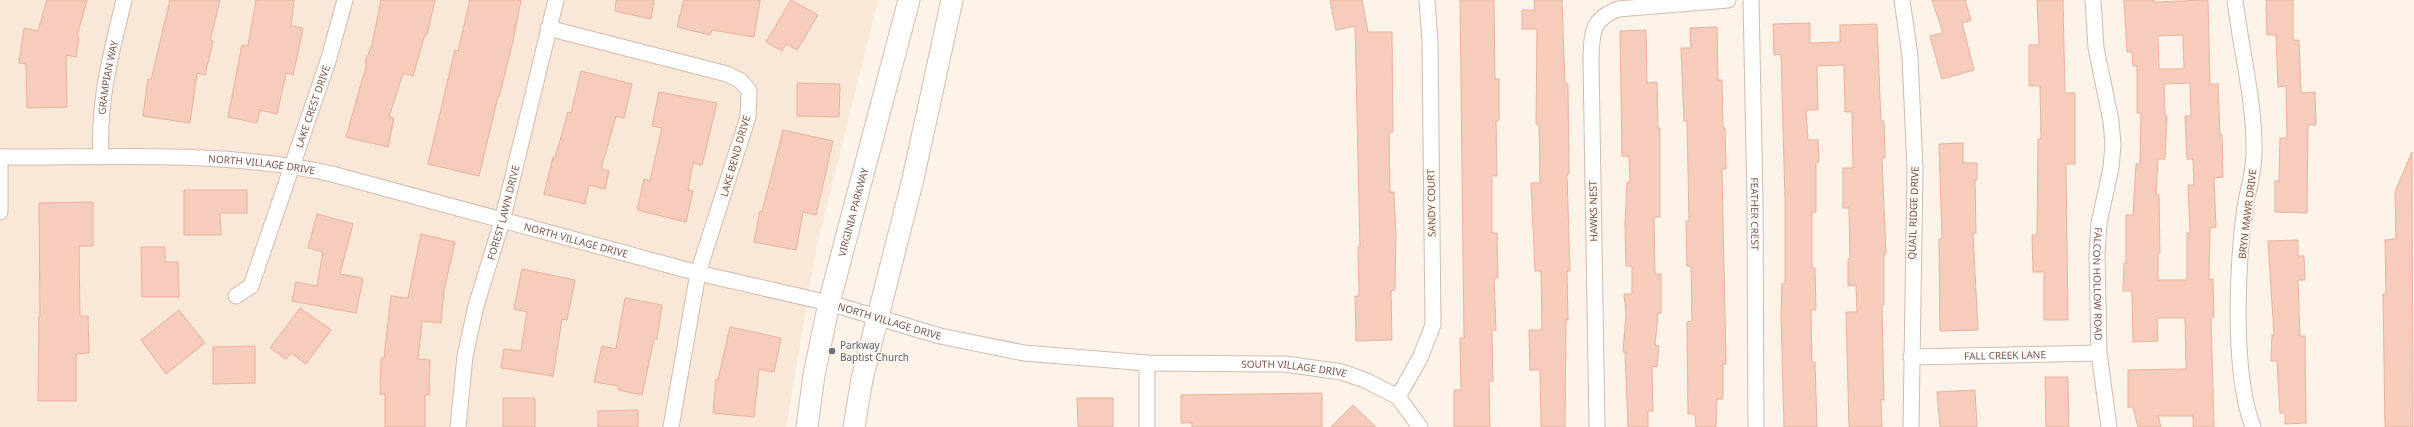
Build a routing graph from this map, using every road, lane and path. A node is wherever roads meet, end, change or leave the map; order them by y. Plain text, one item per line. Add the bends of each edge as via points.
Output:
1 (124, 0) edge
2 (345, 0) edge
3 (556, 0) edge
4 (909, 0) edge
5 (952, 0) edge
6 (1426, 0) edge
7 (1728, 0) edge
8 (1751, 0) edge
9 (1902, 0) edge
10 (2093, 0) edge
11 (2235, 0) edge
12 (548, 28) junction
13 (101, 156) junction
14 (0, 157) edge
15 (291, 165) junction
16 (0, 212) edge
17 (502, 221) junction
18 (698, 273) junction
19 (236, 296) dead end
20 (829, 303) junction
21 (876, 317) junction
22 (2099, 353) junction
23 (1910, 357) junction
24 (1147, 363) junction
25 (1398, 397) junction
26 (458, 427) edge
27 (671, 427) edge
28 (807, 427) edge
29 (854, 427) edge
30 (1148, 427) edge
31 (1420, 427) edge
32 (1597, 427) edge
33 (1756, 427) edge
34 (1911, 427) edge
35 (2109, 427) edge
36 (2254, 427) edge

1 - 13 street, GRAMPIAN WAY via 102,89 99,129
2 - 15 street, LAKE CREST DRIVE via 329,58
3 - 12 street, FOREST LAWN DRIVE
4 - 20 main road, VIRGINIA PARKWAY
5 - 21 main road via 913,178
6 - 25 street, SANDY COURT via 1430,42 1433,325 1420,358
7 - 32 street, HAWKS NEST via 1618,8 1604,14 1594,26 1592,35
8 - 33 street, FEATHER CREST via 1756,201
9 - 23 street, QUAIL RIDGE DRIVE via 1910,56 1915,169
10 - 22 street, FALCON HOLLOW ROAD via 2096,48 2111,120 2113,145 2111,168 2099,223
11 - 36 street, BRYN MAWR DRIVE via 2254,124 2254,155 2245,208 2240,264 2239,322 2242,380
12 - 17 street, FOREST LAWN DRIVE
12 - 18 street, LAKE BEND DRIVE via 727,74 741,80 749,91 748,117
13 - 14 street, NORTH VILLAGE DRIVE
13 - 15 street, NORTH VILLAGE DRIVE via 233,160
14 - 16 street
15 - 17 street, NORTH VILLAGE DRIVE
15 - 19 street, LAKE CREST DRIVE via 251,286
17 - 18 street, NORTH VILLAGE DRIVE
17 - 26 street, FOREST LAWN DRIVE via 476,306 465,356
18 - 20 street, NORTH VILLAGE DRIVE
18 - 27 street, LAKE BEND DRIVE
20 - 21 street, NORTH VILLAGE DRIVE
20 - 28 main road, VIRGINIA PARKWAY via 814,375
21 - 24 street, NORTH VILLAGE DRIVE via 940,336 1024,353
21 - 29 main road
22 - 23 street, FALL CREEK LANE
22 - 35 street, FALCON HOLLOW ROAD
23 - 34 street, QUAIL RIDGE DRIVE
24 - 25 street, SOUTH VILLAGE DRIVE via 1285,364 1342,372
24 - 30 street
25 - 31 street, SOUTH VILLAGE DRIVE

